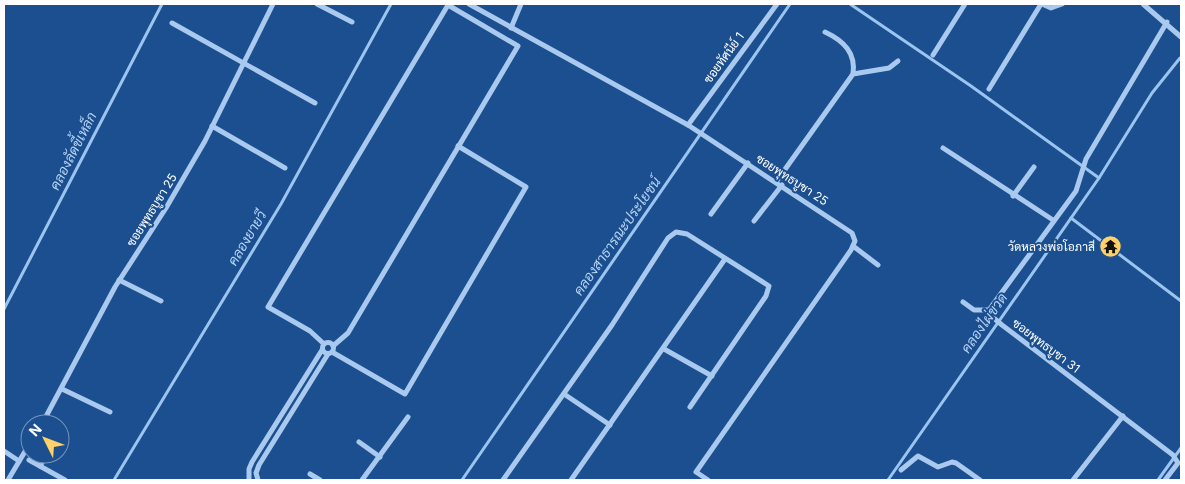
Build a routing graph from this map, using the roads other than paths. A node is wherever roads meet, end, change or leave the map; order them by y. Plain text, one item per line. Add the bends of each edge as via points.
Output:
1 (273, 4) edge
2 (317, 4) edge
3 (469, 4) edge
4 (521, 4) edge
5 (777, 4) edge
6 (965, 4) edge
7 (1042, 4) edge
8 (1062, 4) edge
9 (1143, 4) edge
10 (352, 22) dead end
11 (1167, 22) junction
12 (172, 23) dead end
13 (511, 28) junction
14 (825, 32) dead end
15 (1181, 37) edge
16 (933, 55) dead end
17 (898, 61) dead end
18 (242, 64) junction
19 (854, 74) junction
20 (989, 89) dead end
21 (315, 103) dead end
22 (688, 125) junction
23 (212, 126) junction
24 (458, 146) junction
25 (943, 148) dead end
26 (748, 163) junction
27 (1034, 167) dead end
28 (285, 168) dead end
29 (779, 184) junction
30 (1013, 196) junction
31 (711, 214) dead end
32 (1053, 220) junction
33 (754, 221) dead end
34 (853, 246) junction
35 (725, 259) junction
36 (878, 265) dead end
37 (119, 280) junction
38 (161, 301) dead end
39 (963, 302) dead end
40 (989, 310) junction
41 (323, 347) junction
42 (664, 349) junction
43 (331, 350) junction
44 (712, 376) junction
45 (62, 389) junction
46 (564, 394) junction
47 (690, 407) dead end
48 (110, 412) dead end
49 (48, 414) edge
50 (1123, 416) junction
51 (408, 417) dead end
52 (610, 425) junction
53 (359, 442) dead end
54 (4, 451) edge
55 (380, 457) junction
56 (19, 461) joint
57 (1179, 461) edge
58 (36, 464) edge
59 (40, 466) joint
60 (901, 470) dead end
61 (310, 474) dead end
62 (8, 480) edge
63 (65, 480) edge
64 (249, 480) edge
65 (258, 480) edge
66 (320, 480) edge
67 (362, 480) edge
68 (503, 480) edge
69 (571, 480) edge
70 (708, 480) edge
71 (980, 480) edge
72 (1073, 480) edge
73 (1165, 480) edge

1 - 18 street, ซอยพุทธบูชา 25
2 - 10 street
3 - 13 street, ซอยพุทธบูชา 25
4 - 13 street
5 - 22 street, ซอยทัศนีย์ 1
6 - 16 street
7 - 8 street via 1051,8
7 - 20 street
9 - 11 street
11 - 15 street
11 - 32 street via 1086,159 1076,191
12 - 18 street
13 - 22 street, ซอยพุทธบูชา 25
14 - 19 street via 842,41 849,51 855,63
17 - 19 street via 889,68
18 - 21 street
18 - 23 street, ซอยพุทธบูชา 25
19 - 29 street
22 - 26 street, ซอยพุทธบูชา 25
23 - 28 street
23 - 37 street, ซอยพุทธบูชา 25 via 166,208
24 - 41 street via 518,46 448,5 268,307 310,331
24 - 43 street via 348,333
24 - 43 street via 526,187 405,394
25 - 30 street
26 - 29 street, ซอยพุทธบูชา 25
26 - 31 street
27 - 30 street
29 - 33 street
29 - 34 street, ซอยพุทธบูชา 25 via 845,226 852,233
30 - 32 street
32 - 40 street
34 - 36 street
34 - 70 street via 696,472
35 - 42 street
35 - 44 street via 769,286
35 - 46 street via 687,234 676,232 668,238
37 - 38 street
37 - 45 street, ซอยพุทธบูชา 25
39 - 40 street via 974,310
40 - 50 street, ซอยพุทธบูชา 31 via 993,318
41 - 43 street
41 - 43 street via 330,342
41 - 64 street via 248,469
42 - 44 street
42 - 52 street
43 - 65 street via 259,465
44 - 47 street
45 - 48 street
45 - 49 street, ซอยพุทธบูชา 25
46 - 52 street
46 - 68 street
50 - 57 street, ซอยพุทธบูชา 31
50 - 72 street
51 - 55 street
52 - 69 street
53 - 55 street
54 - 56 street
55 - 67 street
56 - 62 street
57 - 73 street, ซอยพุทธบูชา 31
58 - 59 street
59 - 63 street
60 - 71 street via 918,456 938,467 952,462
61 - 66 street

